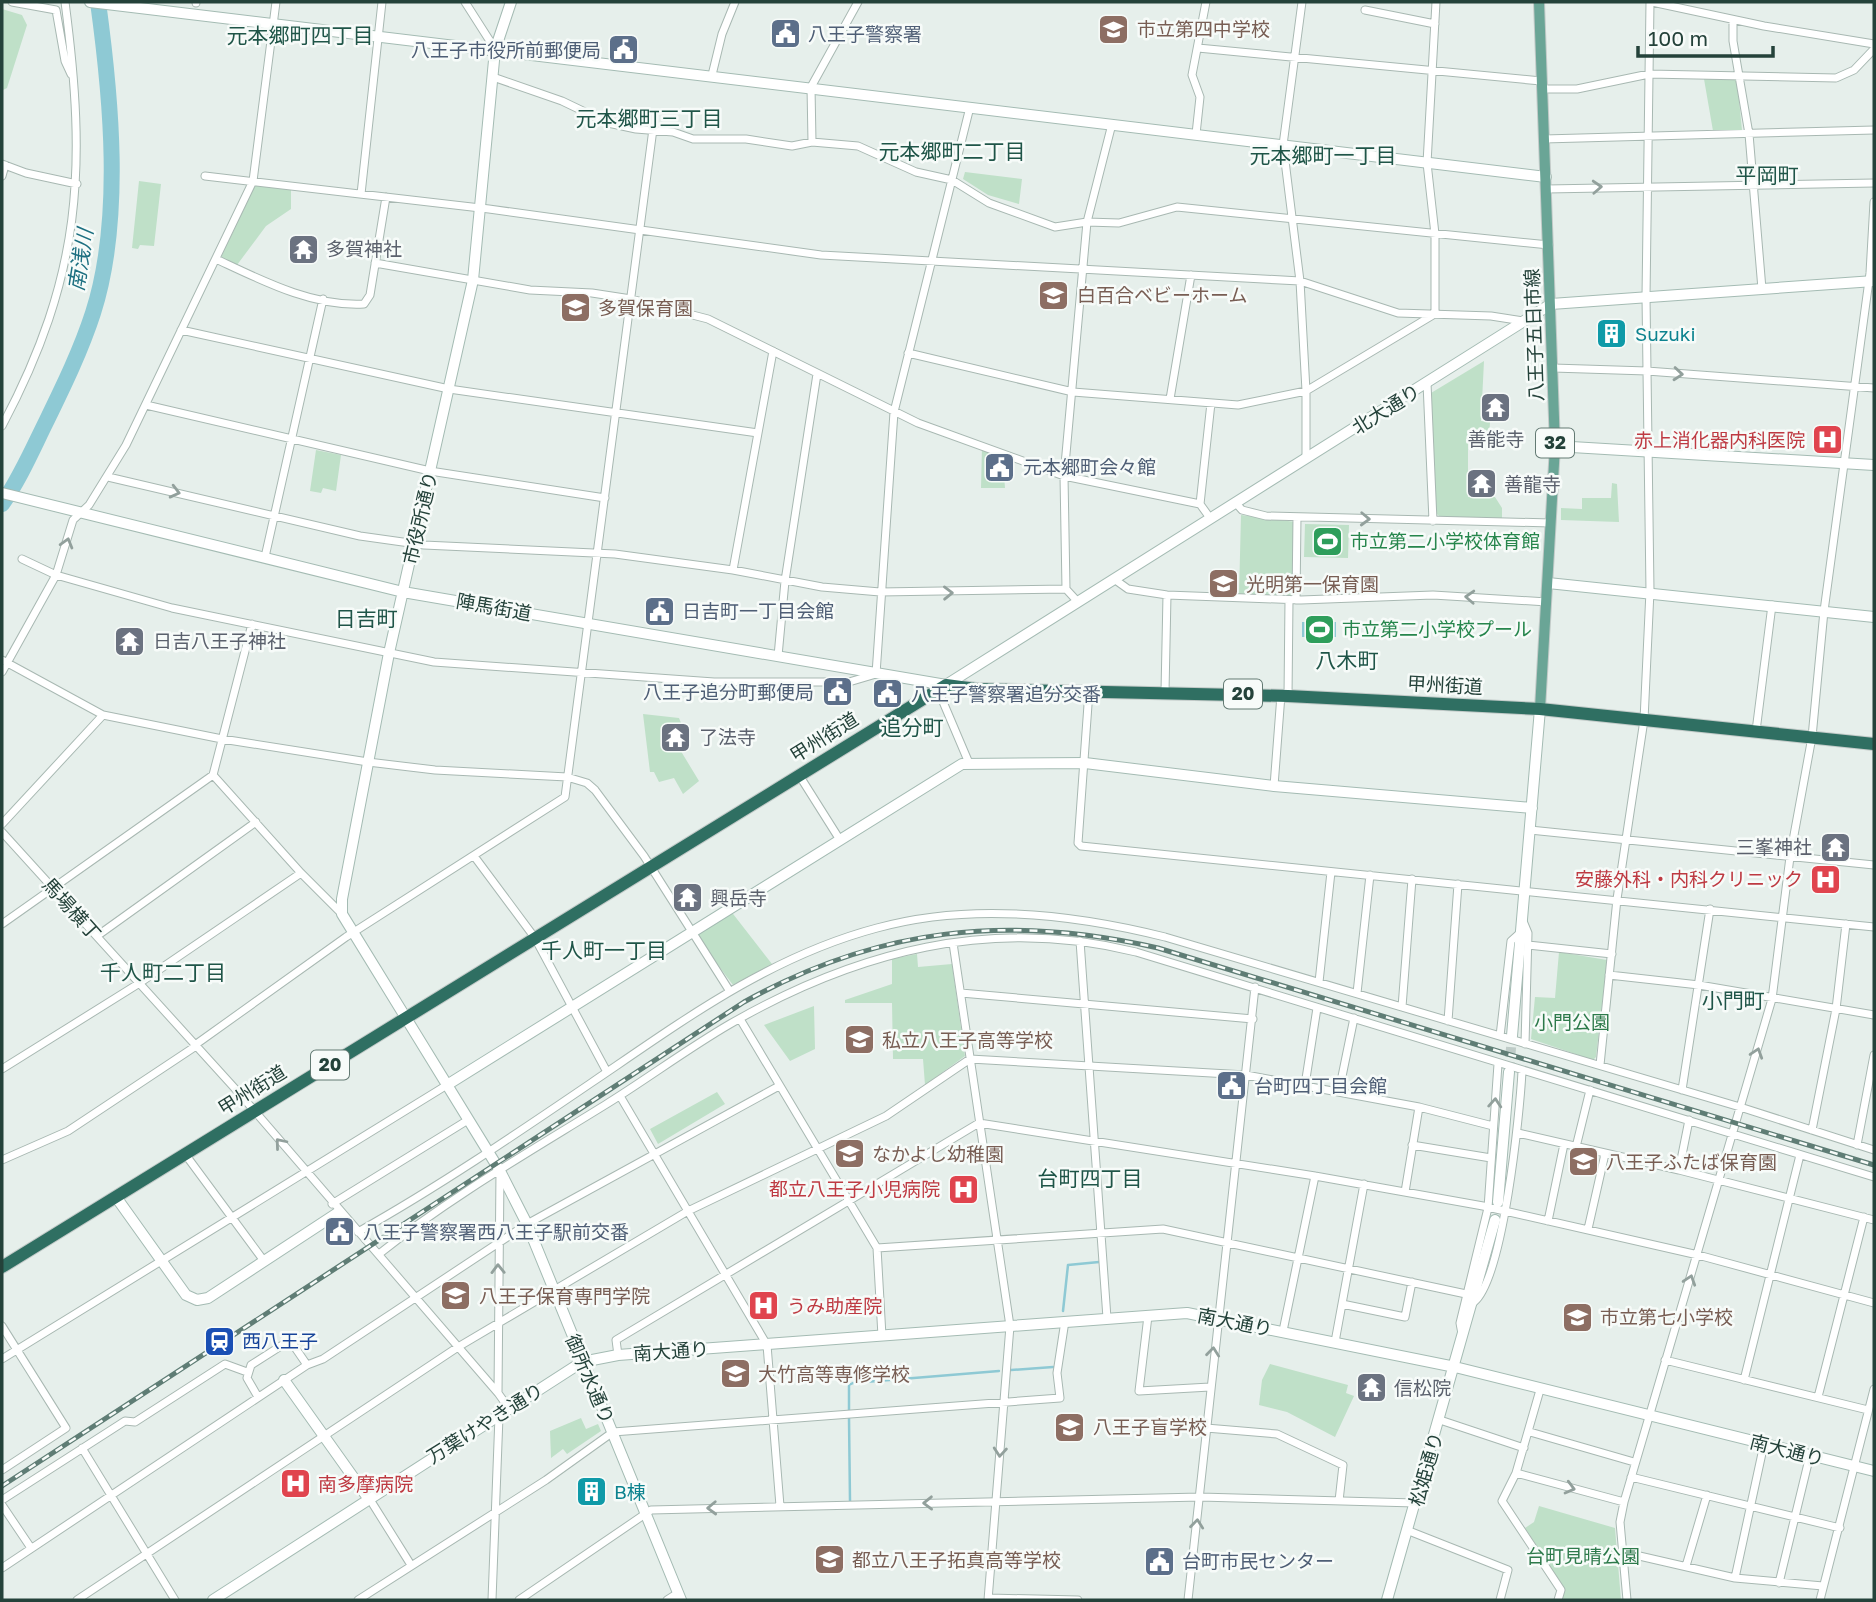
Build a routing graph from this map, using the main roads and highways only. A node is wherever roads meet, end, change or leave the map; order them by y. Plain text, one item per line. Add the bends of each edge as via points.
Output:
1 (1539, 2) edge
2 (1540, 709) junction
3 (1874, 744) edge
4 (2, 1267) edge

1 - 2 main road, 八王子五日市線 / 32 via 1555,446 1550,523 1554,537
2 - 3 highway, 甲州街道 / 20
2 - 4 highway, 甲州街道 / 20 via 1285,695 942,688

